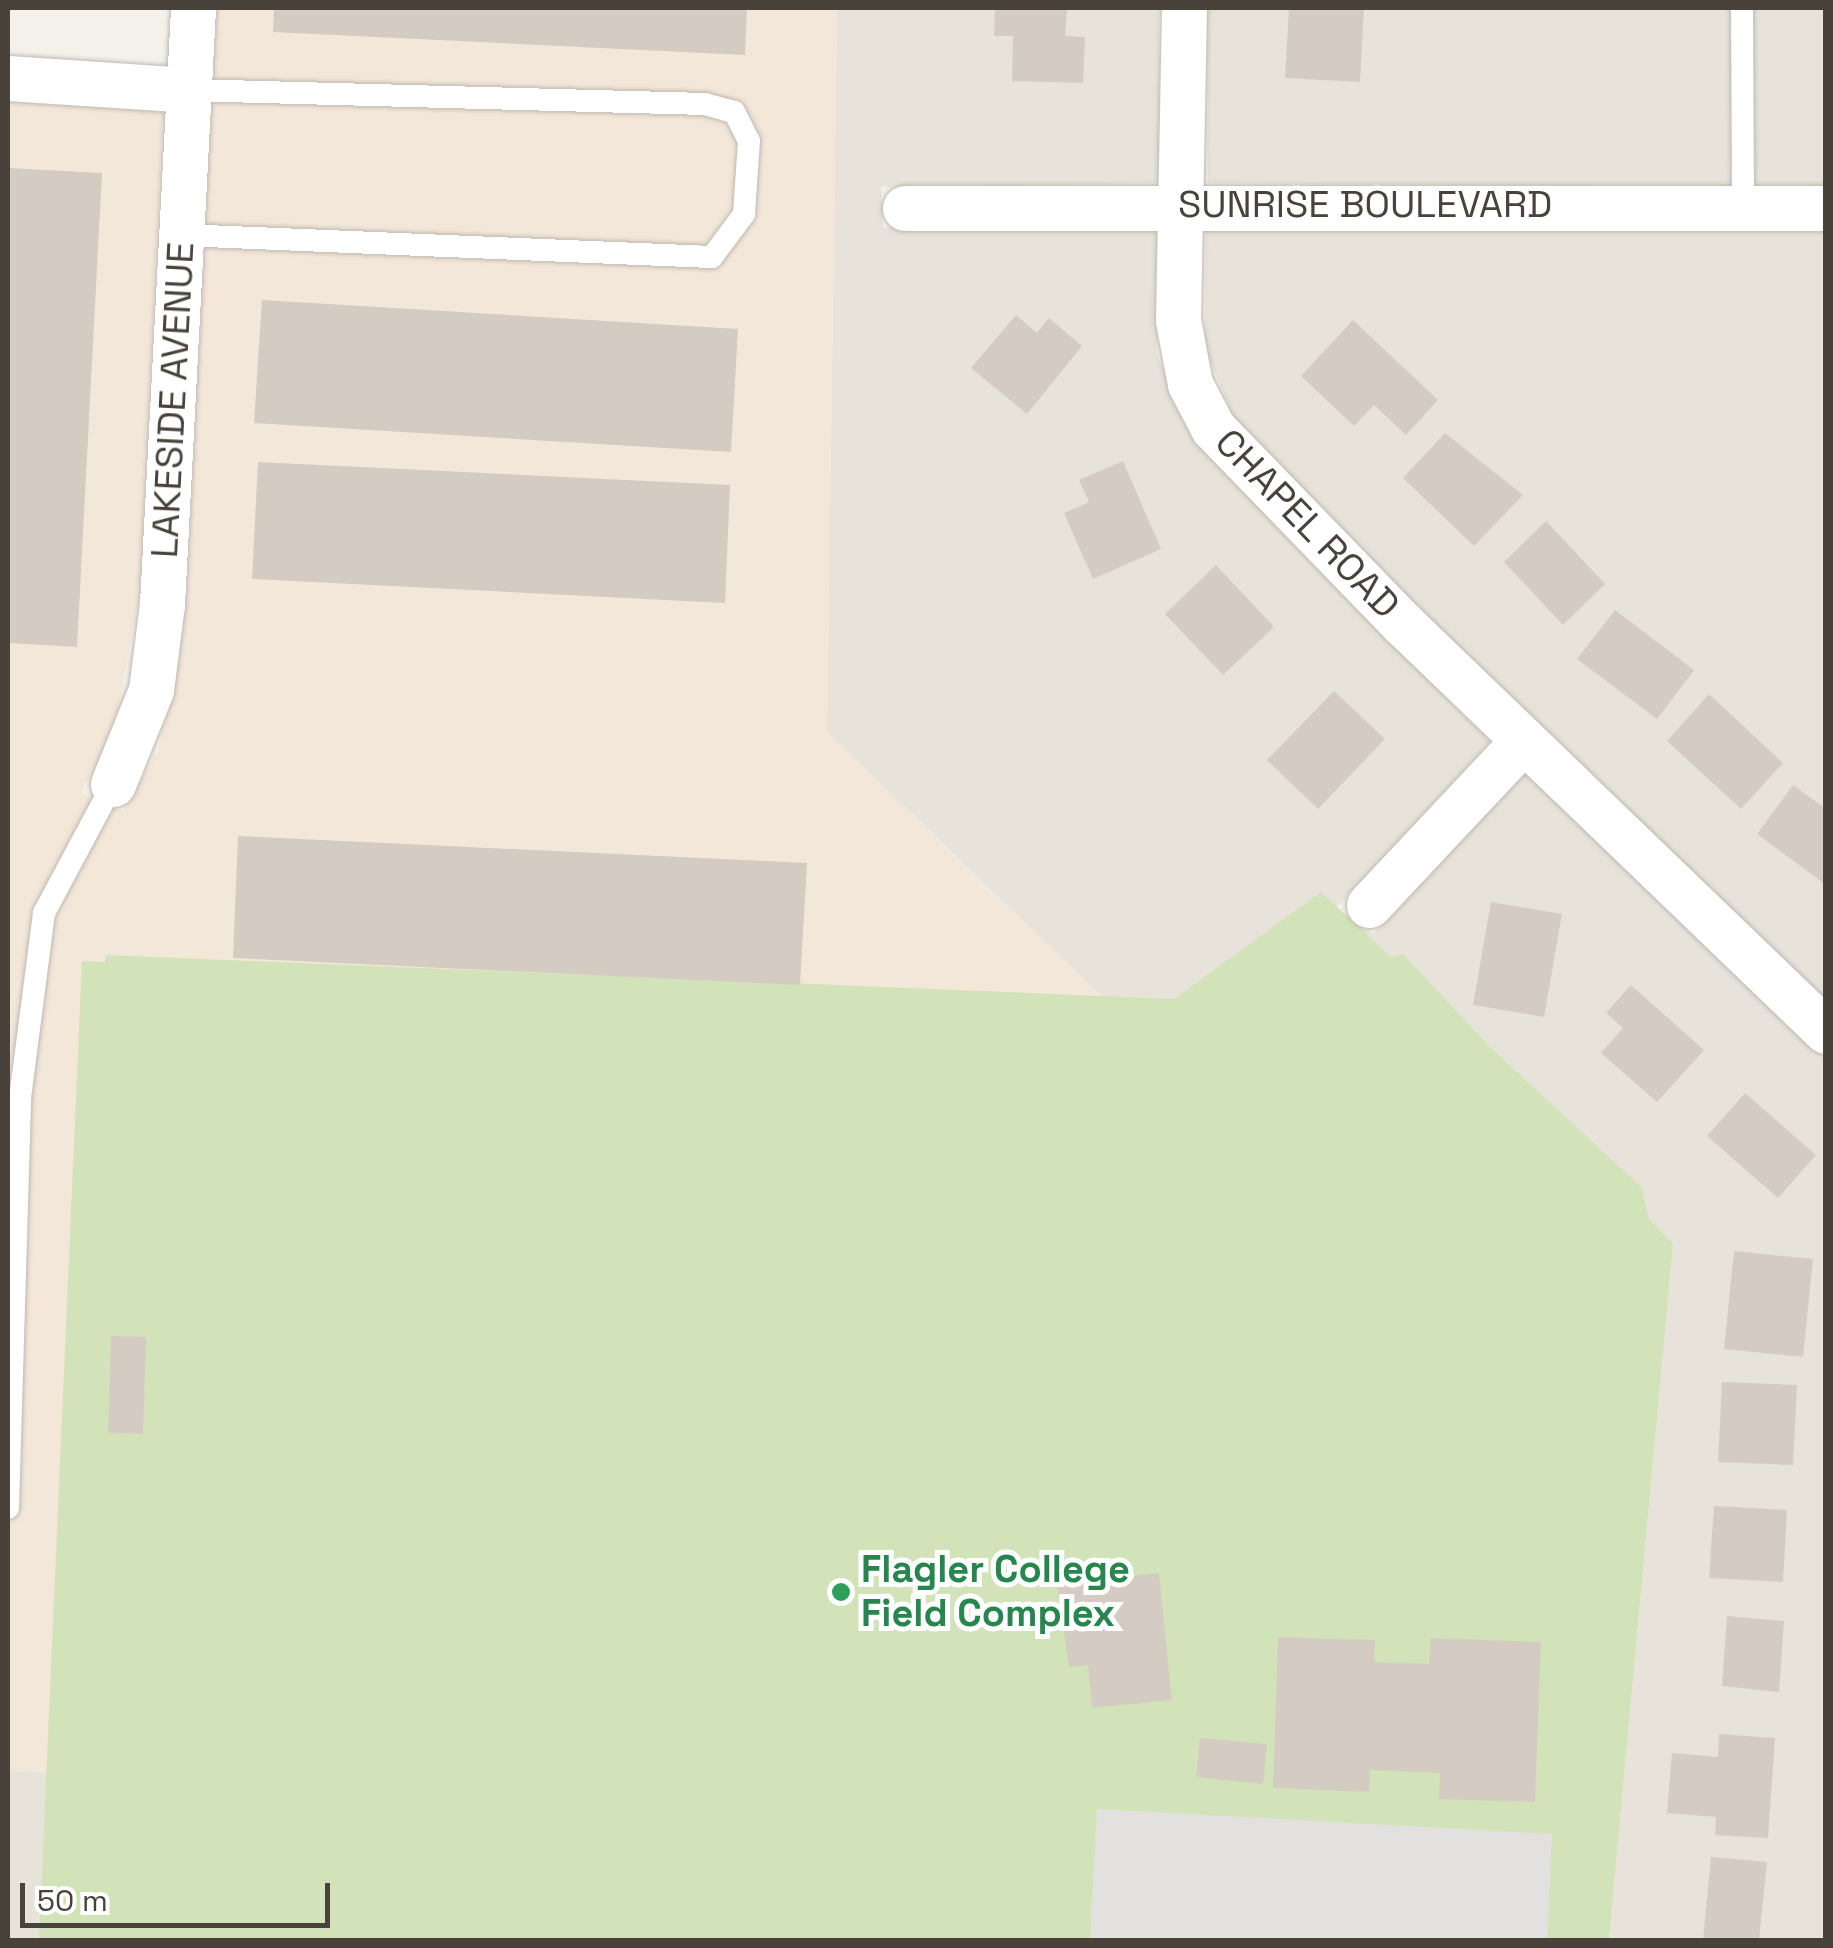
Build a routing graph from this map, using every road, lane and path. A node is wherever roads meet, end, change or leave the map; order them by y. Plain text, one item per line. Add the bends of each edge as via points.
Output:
1 (193, 8) edge
2 (1184, 8) edge
3 (1742, 8) edge
4 (8, 78) edge
5 (188, 90) junction
6 (1183, 204) junction
7 (905, 208) dead end
8 (1742, 208) junction
9 (1826, 208) edge
10 (182, 234) junction
11 (1523, 740) junction
12 (112, 784) joint
13 (1369, 905) dead end
14 (1826, 1031) edge
15 (8, 1508) edge

1 - 5 street, LAKESIDE AVENUE
2 - 6 street, CHAPEL ROAD
3 - 8 lane
4 - 5 street
5 - 10 street, LAKESIDE AVENUE
5 - 10 lane via 705,104 734,112 749,141 744,214 712,257
6 - 7 street, SUNRISE BOULEVARD
6 - 8 street, SUNRISE BOULEVARD
6 - 11 street, CHAPEL ROAD via 1182,352 1213,428
8 - 9 street, SUNRISE BOULEVARD
10 - 12 street, LAKESIDE AVENUE via 162,604 151,690
11 - 13 street
11 - 14 street, CHAPEL ROAD
12 - 15 lane via 44,912 20,1098

